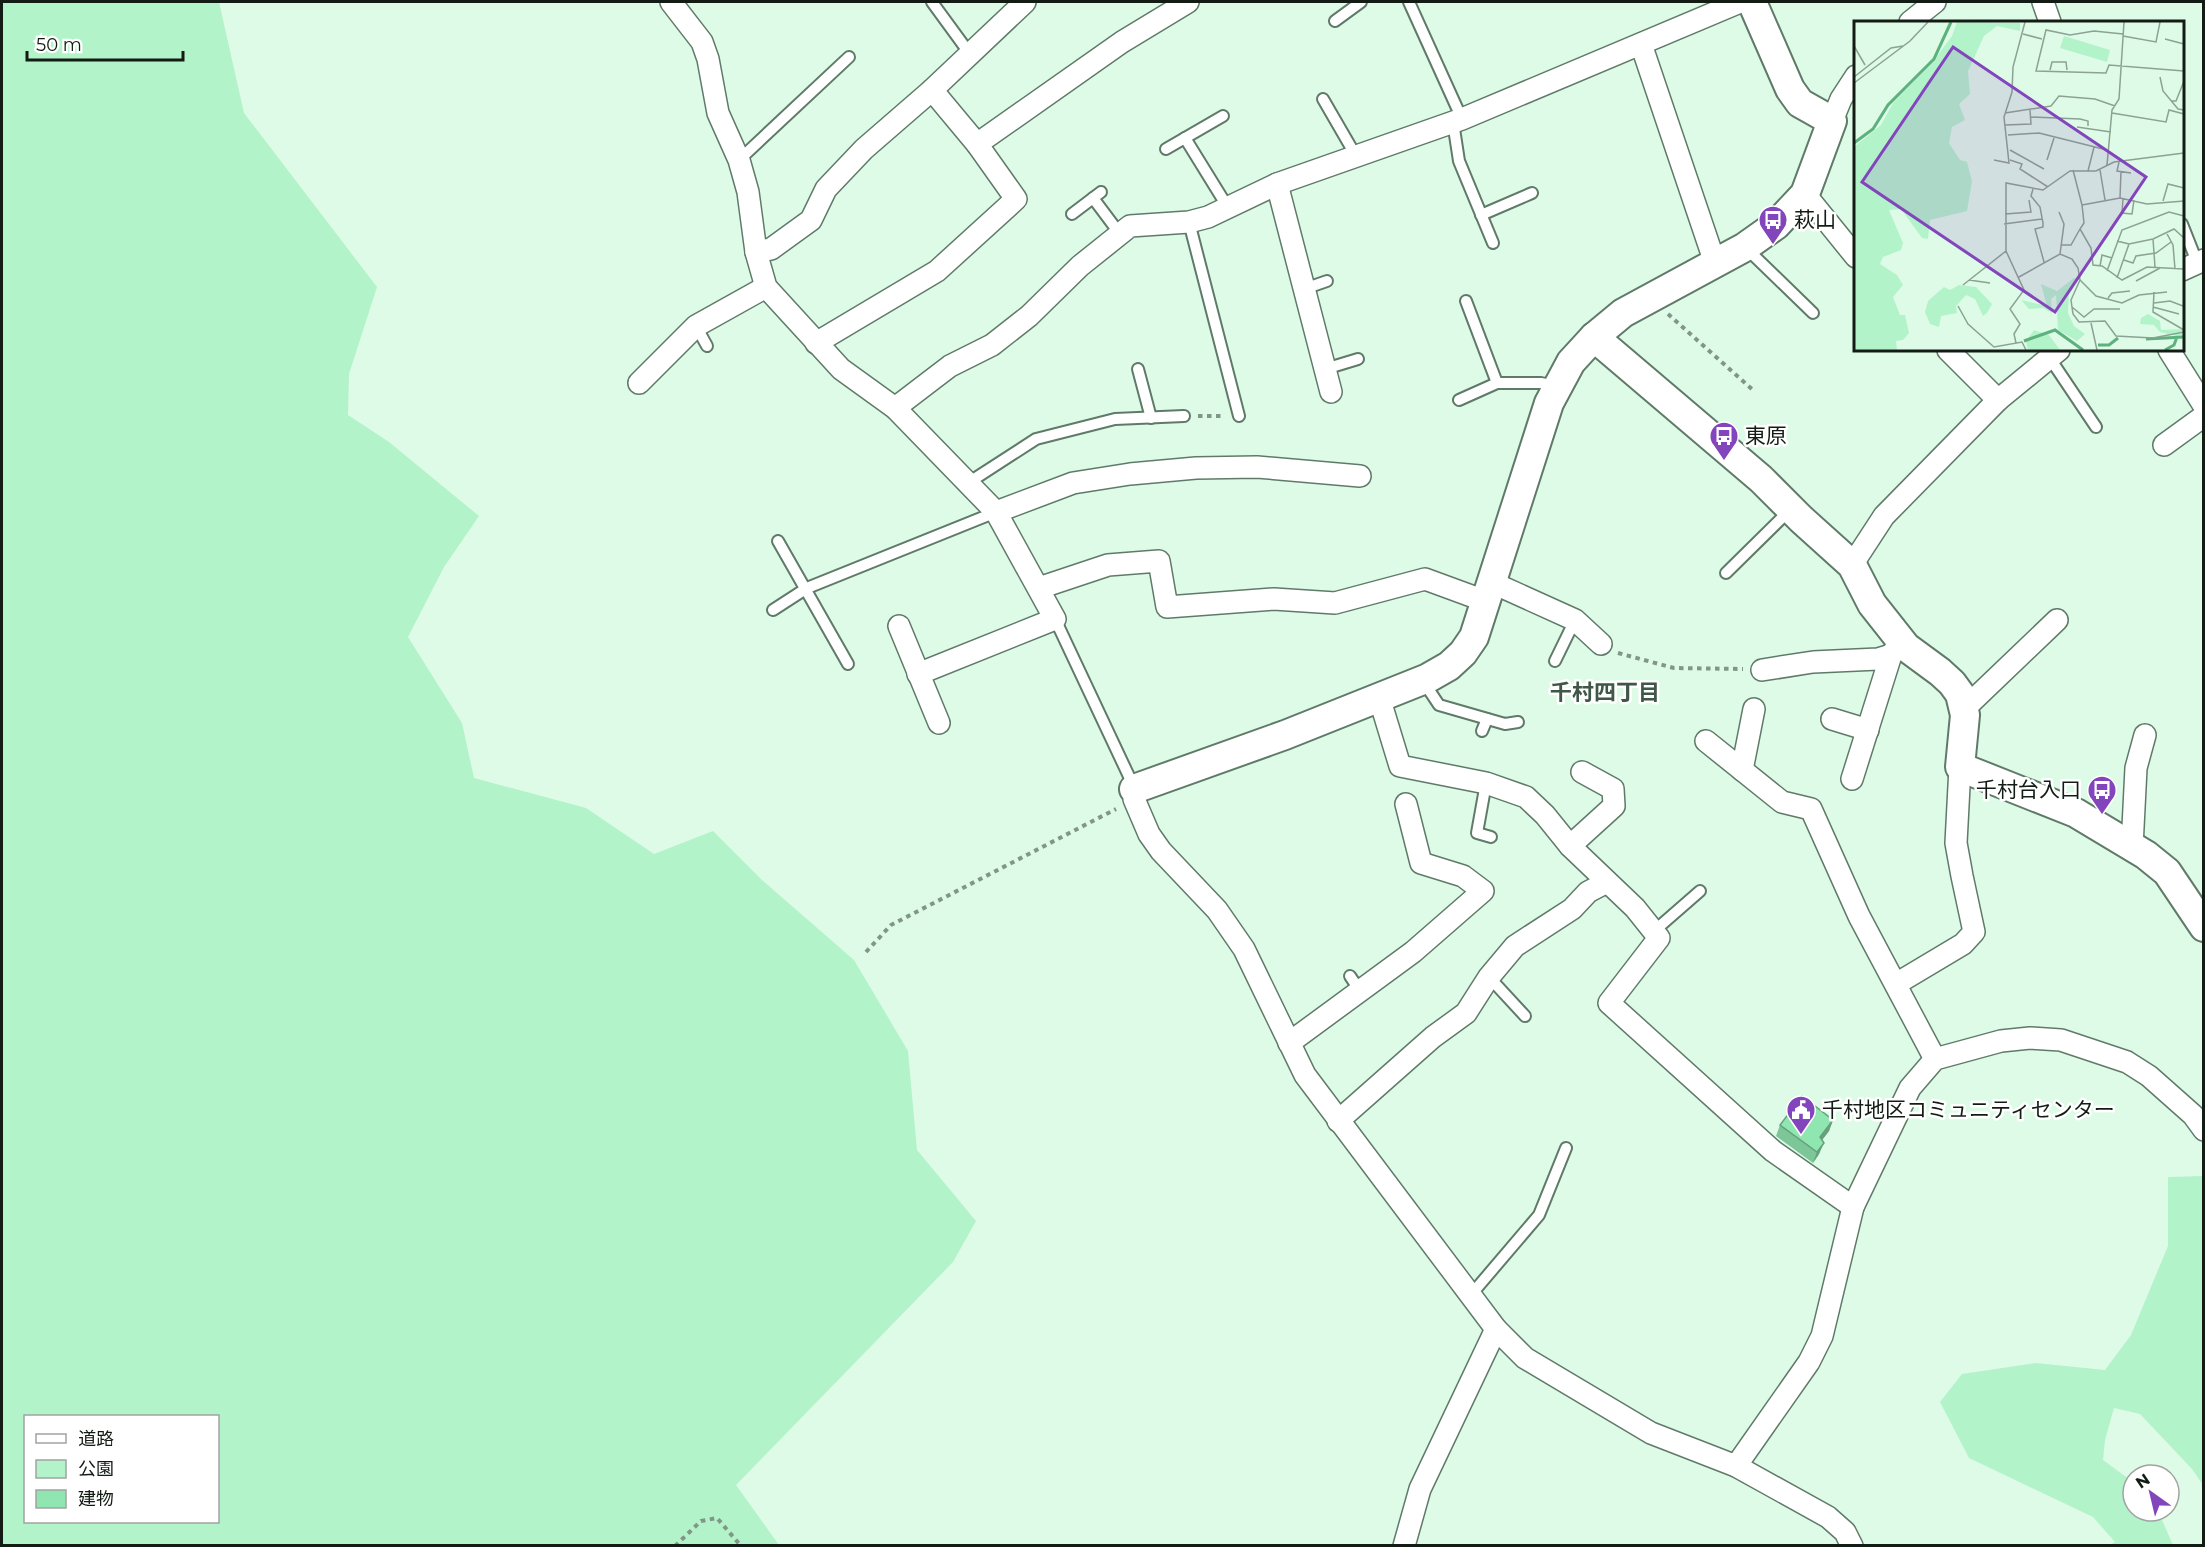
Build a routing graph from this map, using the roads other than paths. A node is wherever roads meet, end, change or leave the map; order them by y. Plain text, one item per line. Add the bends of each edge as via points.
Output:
1 (671, 2) edge
2 (932, 2) edge
3 (1025, 2) edge
4 (1188, 2) edge
5 (1361, 2) edge
6 (1408, 2) edge
7 (1740, 2) edge
8 (1752, 2) edge
9 (1935, 2) edge
10 (2043, 2) edge
11 (1335, 21) dead end
12 (1912, 21) edge
13 (2050, 21) edge
14 (1641, 44) junction
15 (970, 54) junction
16 (849, 57) dead end
17 (1854, 79) edge
18 (932, 90) junction
19 (1323, 99) dead end
20 (1223, 116) dead end
21 (1457, 120) junction
22 (1832, 121) junction
23 (1185, 138) junction
24 (977, 144) junction
25 (1166, 149) dead end
26 (1356, 156) junction
27 (739, 160) junction
28 (1277, 184) junction
29 (1532, 193) dead end
30 (1805, 194) junction
31 (1227, 206) junction
32 (1072, 214) dead end
33 (1481, 215) junction
34 (1189, 222) junction
35 (2184, 231) edge
36 (1120, 234) junction
37 (1493, 243) dead end
38 (1745, 247) junction
39 (756, 252) junction
40 (1854, 255) edge
41 (1715, 263) junction
42 (2194, 264) edge
43 (1327, 281) dead end
44 (765, 287) junction
45 (1304, 289) junction
46 (1466, 301) dead end
47 (1813, 313) dead end
48 (696, 326) junction
49 (1594, 337) junction
50 (816, 343) junction
51 (707, 346) dead end
52 (1949, 351) edge
53 (2170, 351) edge
54 (2054, 353) edge
55 (1358, 359) dead end
56 (1138, 369) dead end
57 (1325, 369) junction
58 (1497, 382) junction
59 (639, 383) dead end
60 (1556, 387) junction
61 (1331, 392) dead end
62 (1458, 400) dead end
63 (1998, 400) junction
64 (2204, 406) edge
65 (895, 408) junction
66 (1184, 416) road end
67 (1239, 416) road end
68 (2204, 416) edge
69 (1151, 417) junction
70 (2096, 427) dead end
71 (2164, 445) dead end
72 (1360, 476) dead end
73 (968, 483) junction
74 (1790, 509) junction
75 (996, 512) junction
76 (778, 541) dead end
77 (1852, 565) junction
78 (1726, 573) dead end
79 (807, 588) junction
80 (1040, 588) junction
81 (1488, 592) junction
82 (773, 610) dead end
83 (1055, 619) junction
84 (1575, 620) junction
85 (2057, 620) dead end
86 (899, 626) dead end
87 (1601, 644) road end
88 (1897, 648) junction
89 (1555, 661) dead end
90 (848, 664) dead end
91 (1762, 670) road end
92 (918, 674) junction
93 (1423, 681) junction
94 (1379, 697) junction
95 (1754, 709) dead end
96 (1964, 709) junction
97 (1487, 719) junction
98 (1832, 719) dead end
99 (1518, 722) dead end
100 (939, 723) dead end
101 (1868, 730) junction
102 (1482, 731) dead end
103 (2145, 735) dead end
104 (1707, 741) dead end
105 (1960, 767) junction
106 (1742, 770) junction
107 (1596, 773) dead end
108 (1852, 779) dead end
109 (1486, 783) junction
110 (1134, 794) junction
111 (1406, 804) dead end
112 (1491, 837) dead end
113 (1570, 846) junction
114 (2132, 847) junction
115 (1607, 882) junction
116 (1700, 891) dead end
117 (2204, 927) edge
118 (1653, 932) junction
119 (1489, 977) junction
120 (1896, 984) junction
121 (1525, 1017) dead end
122 (1289, 1043) junction
123 (1935, 1059) junction
124 (1338, 1121) junction
125 (2204, 1130) edge
126 (1566, 1148) dead end
127 (1853, 1207) junction
128 (1470, 1296) junction
129 (1496, 1329) junction
130 (1736, 1466) junction
131 (1404, 1545) edge
132 (1852, 1545) edge

1 - 27 street via 702,42 718,113
2 - 15 lane
3 - 15 street
4 - 24 street via 1122,42
5 - 11 lane
6 - 21 lane
7 - 14 street
8 - 22 street via 1790,89 1800,103
9 - 12 street
10 - 13 street
14 - 21 street
14 - 41 street
15 - 18 street
16 - 27 lane
17 - 22 street
18 - 24 street
18 - 39 street via 826,189 811,220 771,249
19 - 26 lane
20 - 23 lane
21 - 26 street
21 - 33 lane via 1459,161
22 - 30 street
23 - 25 lane
23 - 31 lane
24 - 50 street via 1016,199 937,271
26 - 28 street
27 - 39 street via 748,192
28 - 31 street
28 - 45 street
29 - 33 lane
30 - 38 street via 1776,225
30 - 40 street
31 - 34 street
32 - 36 lane via 1097,195
33 - 37 lane
34 - 36 street via 1130,226
34 - 67 lane
35 - 42 lane
36 - 65 street via 992,345 950,366
38 - 41 street
38 - 47 lane
39 - 44 street
41 - 49 street via 1623,313
43 - 45 lane
44 - 48 street
44 - 50 street
45 - 57 street
46 - 58 lane
48 - 51 lane
48 - 59 street
49 - 60 street via 1571,362
49 - 74 street via 1761,479
50 - 65 street via 841,369
52 - 63 street
53 - 64 street
54 - 63 street
54 - 70 lane
55 - 57 lane
56 - 69 lane
57 - 61 street
58 - 60 lane
58 - 62 lane
60 - 81 street
63 - 77 street via 1884,516
65 - 73 street
66 - 69 lane
68 - 71 street
69 - 73 lane via 1115,419 1036,439
72 - 75 street via 1257,467 1130,474 1073,483
73 - 75 street
74 - 77 street
74 - 78 lane
75 - 79 lane
75 - 80 street
76 - 79 lane
77 - 88 street
79 - 82 lane
79 - 90 lane
80 - 81 street via 1108,565 1158,561 1167,607 1274,599 1335,603 1425,579
80 - 83 street
81 - 84 street
81 - 93 street via 1474,637 1463,653
83 - 92 street
83 - 110 lane
84 - 87 street
84 - 89 lane
85 - 96 street
86 - 92 street
88 - 91 street via 1878,659 1813,662
88 - 96 street via 1906,647 1952,683
88 - 101 street
92 - 100 street
93 - 94 street
93 - 97 lane via 1439,705
94 - 109 street via 1400,766
94 - 110 street
95 - 106 street
96 - 105 street
97 - 99 lane via 1505,724
97 - 102 lane
98 - 101 street
101 - 108 street
103 - 114 street via 2136,768
104 - 106 street
105 - 114 street via 2076,813
105 - 120 street via 1956,843 1974,932 1963,944
106 - 120 street via 1782,802 1811,809 1859,916
107 - 113 street via 1613,789 1614,806
109 - 112 lane via 1477,833
109 - 113 street via 1526,797
110 - 122 street via 1149,834 1161,851 1217,910 1244,949
111 - 122 street via 1421,863 1463,876 1483,891 1413,952 1355,984
113 - 115 street
114 - 117 street via 2167,872
115 - 118 street via 1635,908
115 - 119 street via 1515,946
116 - 118 lane
118 - 127 street via 1659,938 1609,1003 1773,1151
119 - 121 lane
119 - 124 street via 1466,1013
120 - 123 street
122 - 124 street via 1305,1075
123 - 125 street via 2001,1041 2061,1040 2127,1062 2149,1076
123 - 127 street via 1910,1088
124 - 128 street
126 - 128 lane via 1539,1215
127 - 130 street via 1822,1336 1809,1362
128 - 129 street
129 - 130 street via 1525,1358 1651,1433
129 - 131 street via 1420,1489
130 - 132 street via 1828,1517 1845,1532

